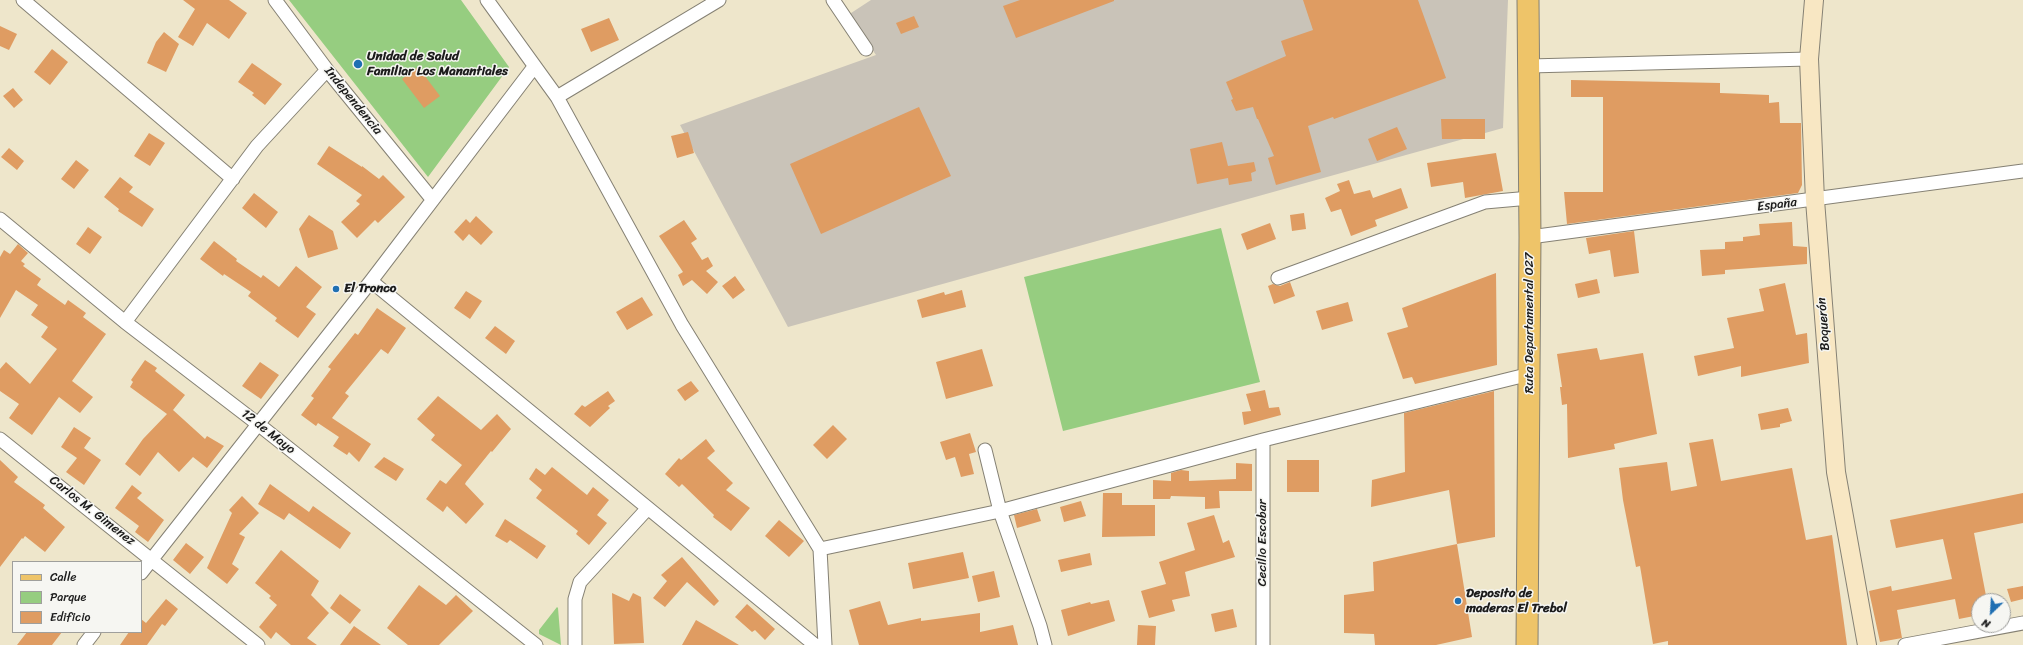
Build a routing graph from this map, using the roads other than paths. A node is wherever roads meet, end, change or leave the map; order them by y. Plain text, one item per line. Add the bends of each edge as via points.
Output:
1 (23, 0) edge
2 (275, 0) edge
3 (487, 0) edge
4 (719, 0) edge
5 (833, 0) edge
6 (1528, 0) edge
7 (1814, 0) edge
8 (866, 49) dead end
9 (1809, 59) junction
10 (1529, 66) junction
11 (534, 67) junction
12 (327, 70) junction
13 (557, 97) junction
14 (2023, 171) edge
15 (233, 179) junction
16 (1530, 198) junction
17 (432, 199) junction
18 (1815, 200) junction
19 (0, 219) edge
20 (1530, 237) junction
21 (1278, 278) dead end
22 (371, 281) junction
23 (125, 322) junction
24 (1530, 374) junction
25 (258, 424) junction
26 (0, 439) edge
27 (1262, 440) junction
28 (985, 450) dead end
29 (648, 508) junction
30 (1000, 511) junction
31 (820, 549) junction
32 (152, 559) junction
33 (142, 572) edge
34 (2023, 623) edge
35 (93, 633) edge
36 (84, 645) edge
37 (258, 645) edge
38 (536, 645) edge
39 (576, 645) edge
40 (815, 645) edge
41 (825, 645) edge
42 (1045, 645) edge
43 (1263, 645) edge
44 (1527, 645) edge
45 (1868, 645) edge
46 (1905, 645) edge

1 - 15 street
2 - 12 street, Independencia
3 - 11 street
4 - 13 street
5 - 8 street
6 - 10 main road, Ruta Departamental 027
7 - 9 street, Boquerón
9 - 10 street
9 - 18 street, Boquerón
10 - 16 main road, Ruta Departamental 027
11 - 13 street
11 - 17 street
12 - 15 street via 258,146
12 - 17 street, Independencia
13 - 31 street via 682,325
14 - 18 street, España
15 - 23 street
16 - 20 main road, Ruta Departamental 027
16 - 21 street via 1485,202
17 - 22 street
18 - 20 street, España
18 - 45 street, Boquerón via 1836,472
19 - 23 street, 12 de Mayo
20 - 24 main road, Ruta Departamental 027
22 - 25 street
22 - 29 street
23 - 25 street, 12 de Mayo
24 - 27 street
24 - 44 main road, Ruta Departamental 027
25 - 32 street
25 - 38 street, 12 de Mayo
26 - 32 street, Carlos M. Gimenez
27 - 30 street
27 - 43 street, Cecilio Escobar
28 - 30 street
29 - 39 street via 580,582 575,599
29 - 40 street
30 - 31 street
30 - 42 street
31 - 41 street
32 - 33 street
32 - 37 street, Carlos M. Gimenez
34 - 46 street
35 - 36 street

